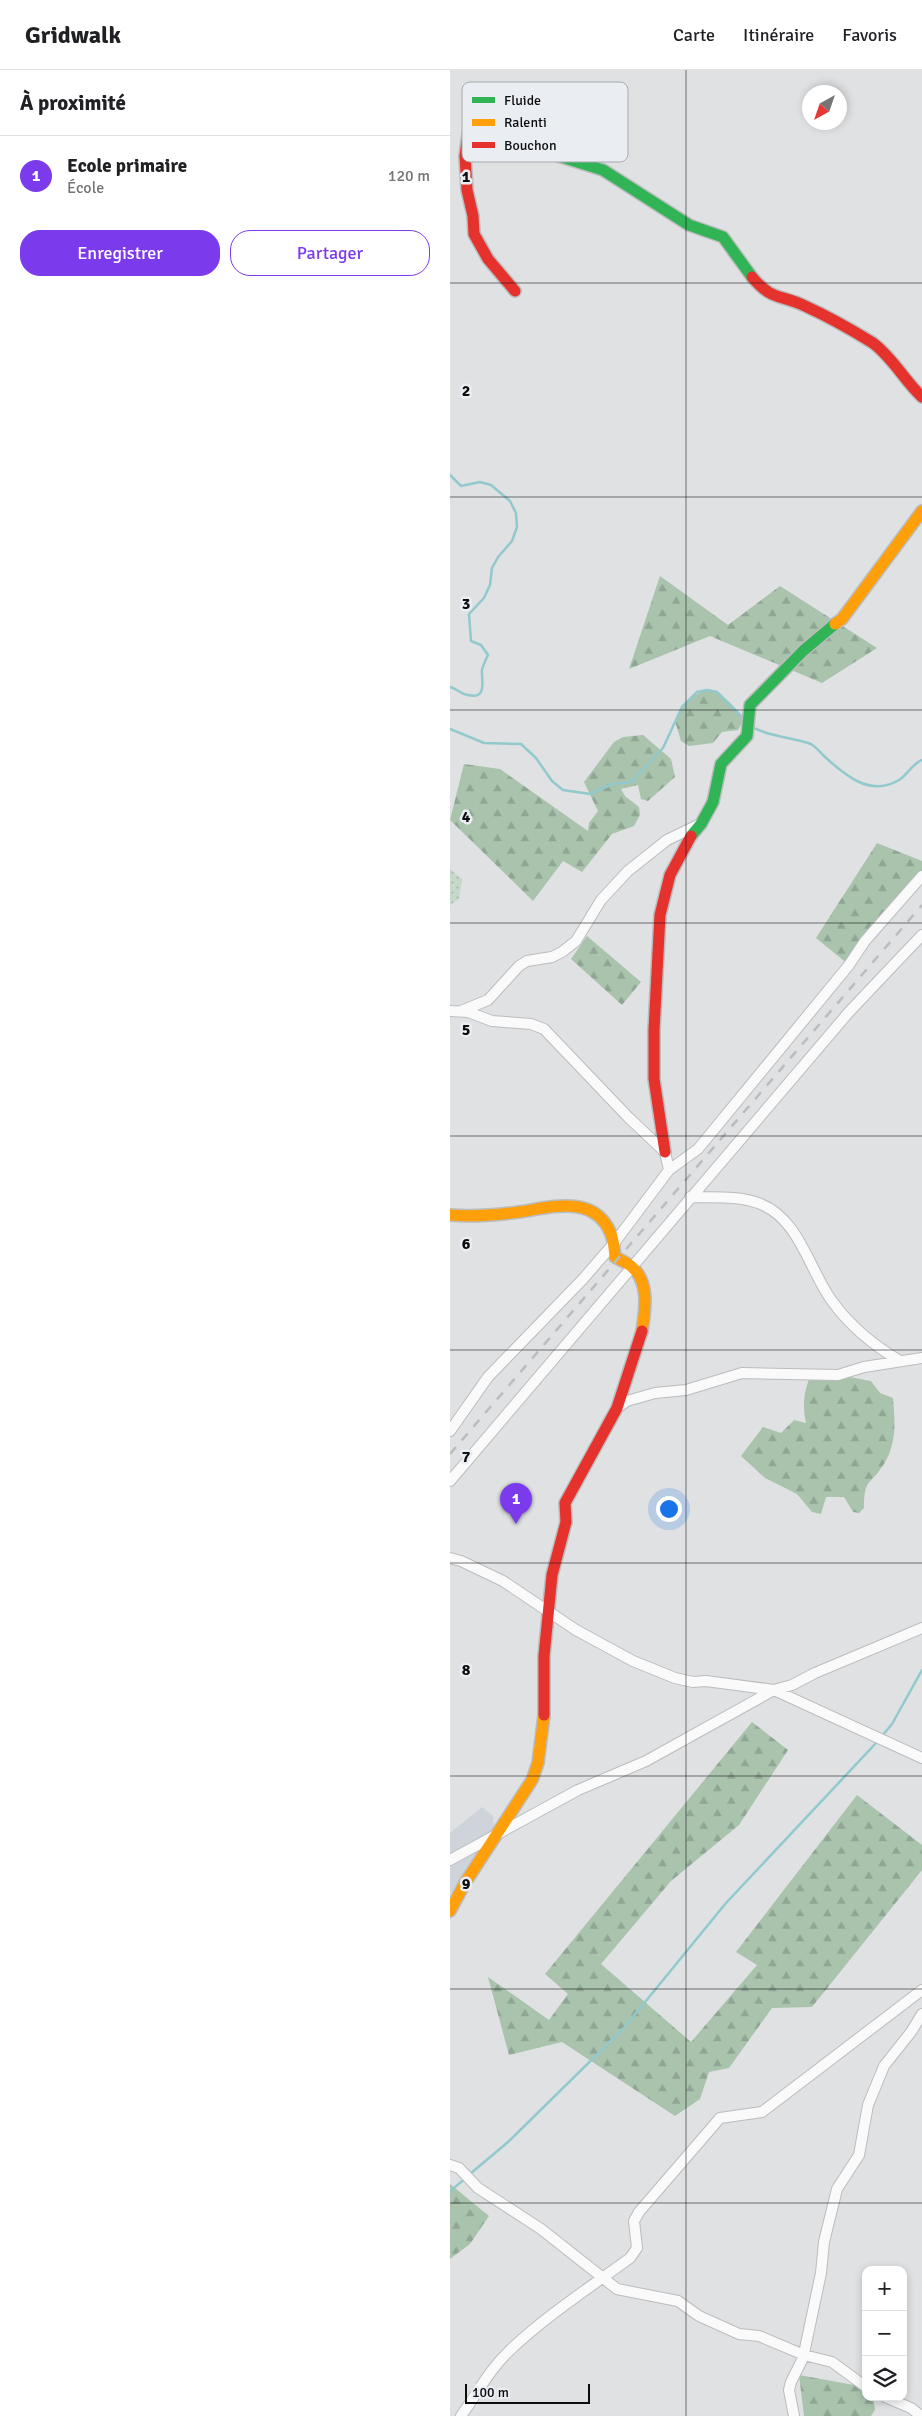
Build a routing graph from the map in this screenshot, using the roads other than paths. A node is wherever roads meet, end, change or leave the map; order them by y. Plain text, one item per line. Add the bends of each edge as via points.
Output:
1 (465, 162) edge
2 (578, 162) edge
3 (515, 291) dead end
4 (922, 398) edge
5 (922, 511) edge
6 (701, 824) junction
7 (922, 876) edge
8 (922, 935) edge
9 (455, 1011) edge
10 (664, 1152) junction
11 (668, 1170) junction
12 (690, 1197) junction
13 (450, 1215) edge
14 (615, 1242) junction
15 (633, 1268) junction
16 (920, 1360) edge
17 (900, 1361) junction
18 (617, 1408) junction
19 (450, 1431) edge
20 (450, 1480) edge
21 (450, 1558) edge
22 (549, 1611) junction
23 (922, 1628) edge
24 (774, 1690) junction
25 (922, 1758) edge
26 (494, 1837) junction
27 (450, 1860) edge
28 (450, 1911) edge
29 (922, 1990) edge
30 (922, 2014) edge
31 (450, 2165) edge
32 (602, 2278) junction
33 (804, 2355) junction
34 (862, 2384) edge
35 (894, 2401) edge
36 (461, 2416) edge
37 (794, 2416) edge
38 (922, 2416) edge

1 - 3 street via 474,233 500,275
2 - 4 street via 603,170 690,225 721,235 753,279 772,296 804,305 872,343 890,357
5 - 6 street via 842,619 803,651 750,705 747,736 721,764 713,802
6 - 9 street via 667,840 628,871 601,900 576,941 562,952 527,961 488,1000
6 - 10 street via 681,850 667,884 660,915 654,1080
7 - 11 street via 865,940 849,965 698,1149
8 - 12 street via 849,1012
9 - 10 street via 544,1029
10 - 11 street
11 - 14 street
12 - 15 street
12 - 17 street via 741,1199 773,1211 804,1248 818,1281 833,1302 865,1338
13 - 14 street via 477,1216 575,1205 585,1208 602,1221
14 - 15 street via 615,1257
14 - 19 street via 488,1377
15 - 18 street via 642,1285 645,1308 641,1336
15 - 20 street
16 - 17 street
17 - 18 street via 838,1375 742,1373 686,1390 627,1400
18 - 22 street via 565,1503 566,1522 552,1575
21 - 22 street via 502,1581
22 - 24 street via 633,1661 675,1678
22 - 26 street via 544,1656 543,1732 538,1762 527,1788
23 - 24 street
24 - 25 street
24 - 26 street via 646,1761 578,1790
26 - 27 street
26 - 28 street
29 - 32 street via 762,2112 720,2118 638,2212 634,2221 637,2248 630,2258
30 - 33 street via 884,2066 868,2105 859,2155 837,2189
31 - 32 street via 459,2168 478,2188 541,2229
32 - 33 street via 617,2290 678,2301 714,2324 739,2334 766,2338
32 - 36 street via 552,2313 508,2352
33 - 34 street via 832,2362
33 - 37 street via 790,2382
35 - 38 street

